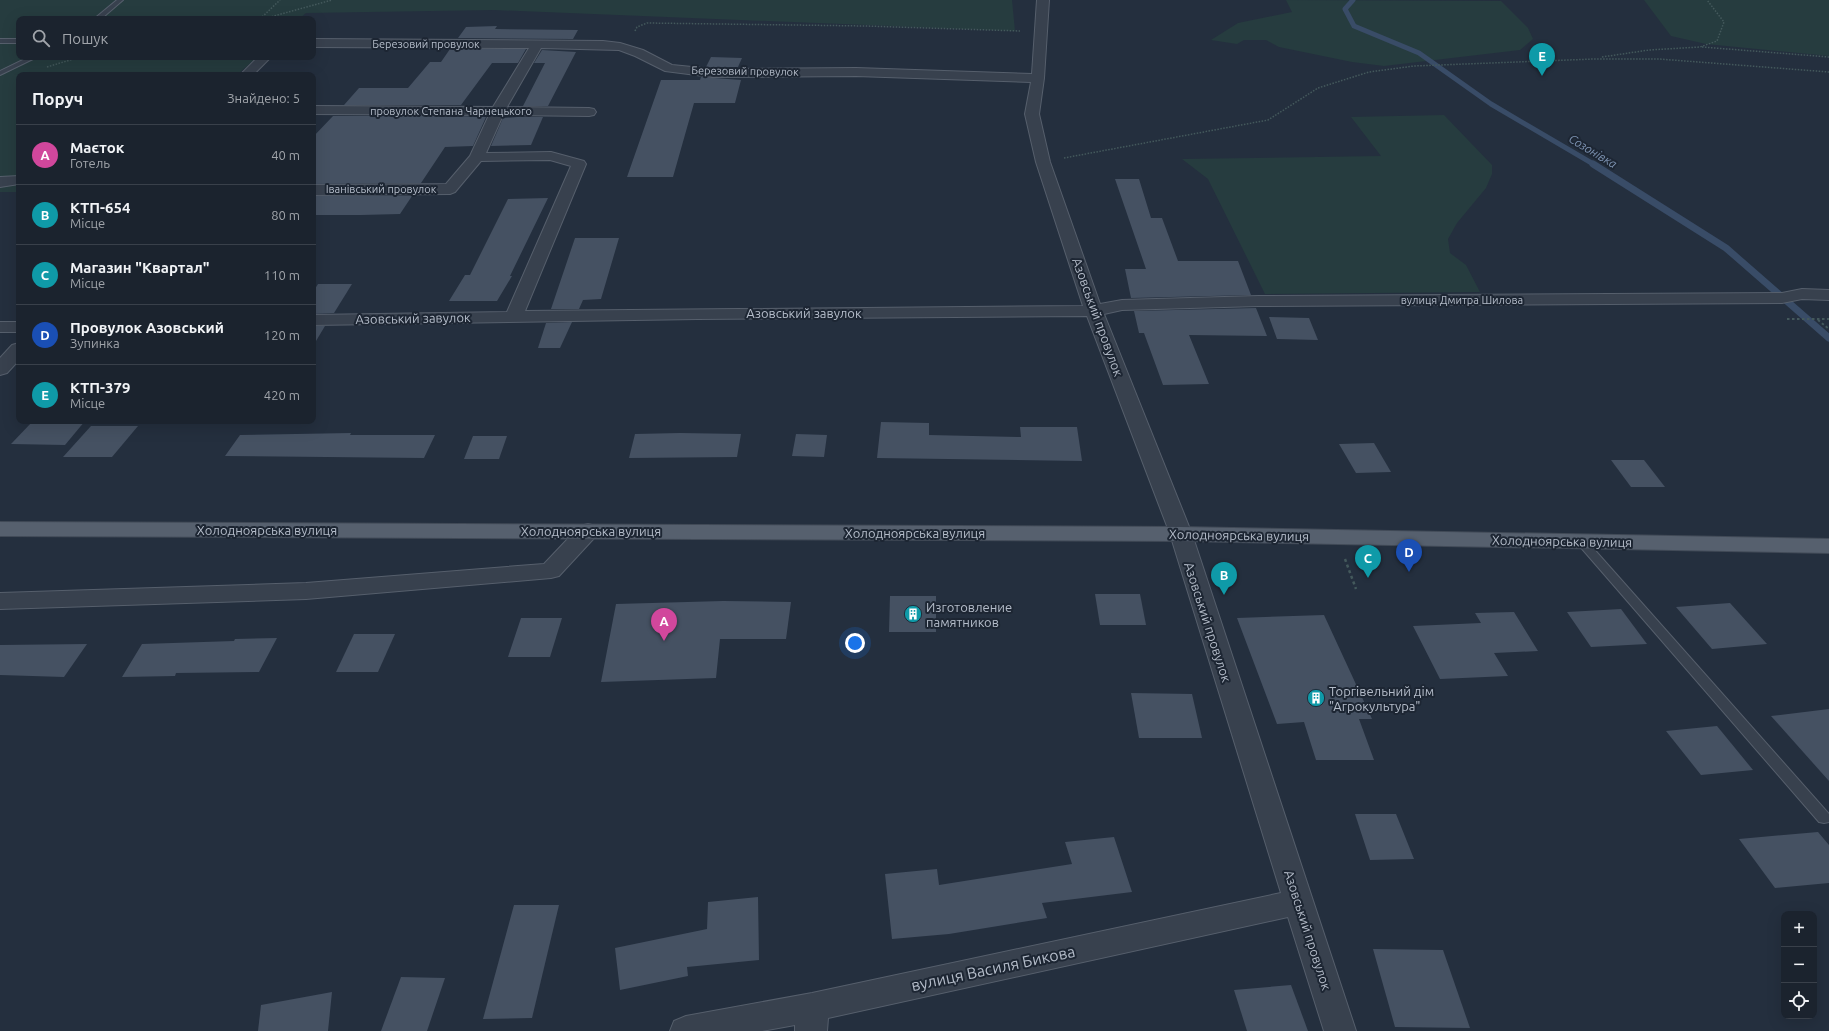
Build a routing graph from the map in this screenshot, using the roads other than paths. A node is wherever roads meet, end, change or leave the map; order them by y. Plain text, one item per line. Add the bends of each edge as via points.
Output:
1 (120, 0) edge
2 (1043, 0) edge
3 (100, 16) edge
4 (0, 41) edge
5 (16, 41) edge
6 (316, 43) edge
7 (537, 45) junction
8 (28, 60) edge
9 (262, 60) edge
10 (249, 72) edge
11 (0, 73) edge
12 (1038, 78) junction
13 (316, 110) edge
14 (498, 111) junction
15 (589, 112) dead end
16 (477, 157) junction
17 (16, 180) edge
18 (0, 182) edge
19 (316, 190) edge
20 (1829, 295) edge
21 (1094, 310) junction
22 (514, 317) junction
23 (316, 320) edge
24 (0, 327) edge
25 (16, 327) edge
26 (16, 352) edge
27 (0, 369) edge
28 (0, 529) edge
29 (588, 531) junction
30 (1181, 534) junction
31 (1581, 541) junction
32 (1829, 546) edge
33 (0, 600) edge
34 (1824, 818) dead end
35 (1299, 902) junction
36 (811, 1019) edge
37 (686, 1031) edge
38 (1340, 1031) edge

1 - 3 lane
2 - 12 street, Азовський провулок
4 - 5 lane
6 - 7 street, Березовий провулок
7 - 12 street, Березовий провулок via 620,47 669,68 712,73 856,72
7 - 14 street
8 - 11 lane
9 - 10 street
12 - 21 street, Азовський провулок via 1032,114 1044,162
13 - 14 street, провулок Степана Чарнецького
14 - 15 street, провулок Степана Чарнецького
14 - 16 street
16 - 19 street, Іванівський провулок via 450,189
16 - 22 street via 551,156 579,164
17 - 18 street
20 - 21 street, вулиця Дмитра Шилова via 1802,294 1782,298 1258,301 1122,305
21 - 22 street, Азовський завулок
21 - 30 street, Азовський провулок
22 - 23 street, Азовський завулок
24 - 25 street
26 - 27 street
28 - 29 main road, Холодноярська вулиця
29 - 30 main road, Холодноярська вулиця
29 - 33 street via 551,571 306,591
30 - 31 main road, Холодноярська вулиця
30 - 35 street, Азовський провулок
31 - 32 main road, Холодноярська вулиця
31 - 34 lane
35 - 36 street, вулиця Василя Бикова
35 - 38 street, Азовський провулок
36 - 37 street, вулиця Василя Бикова

